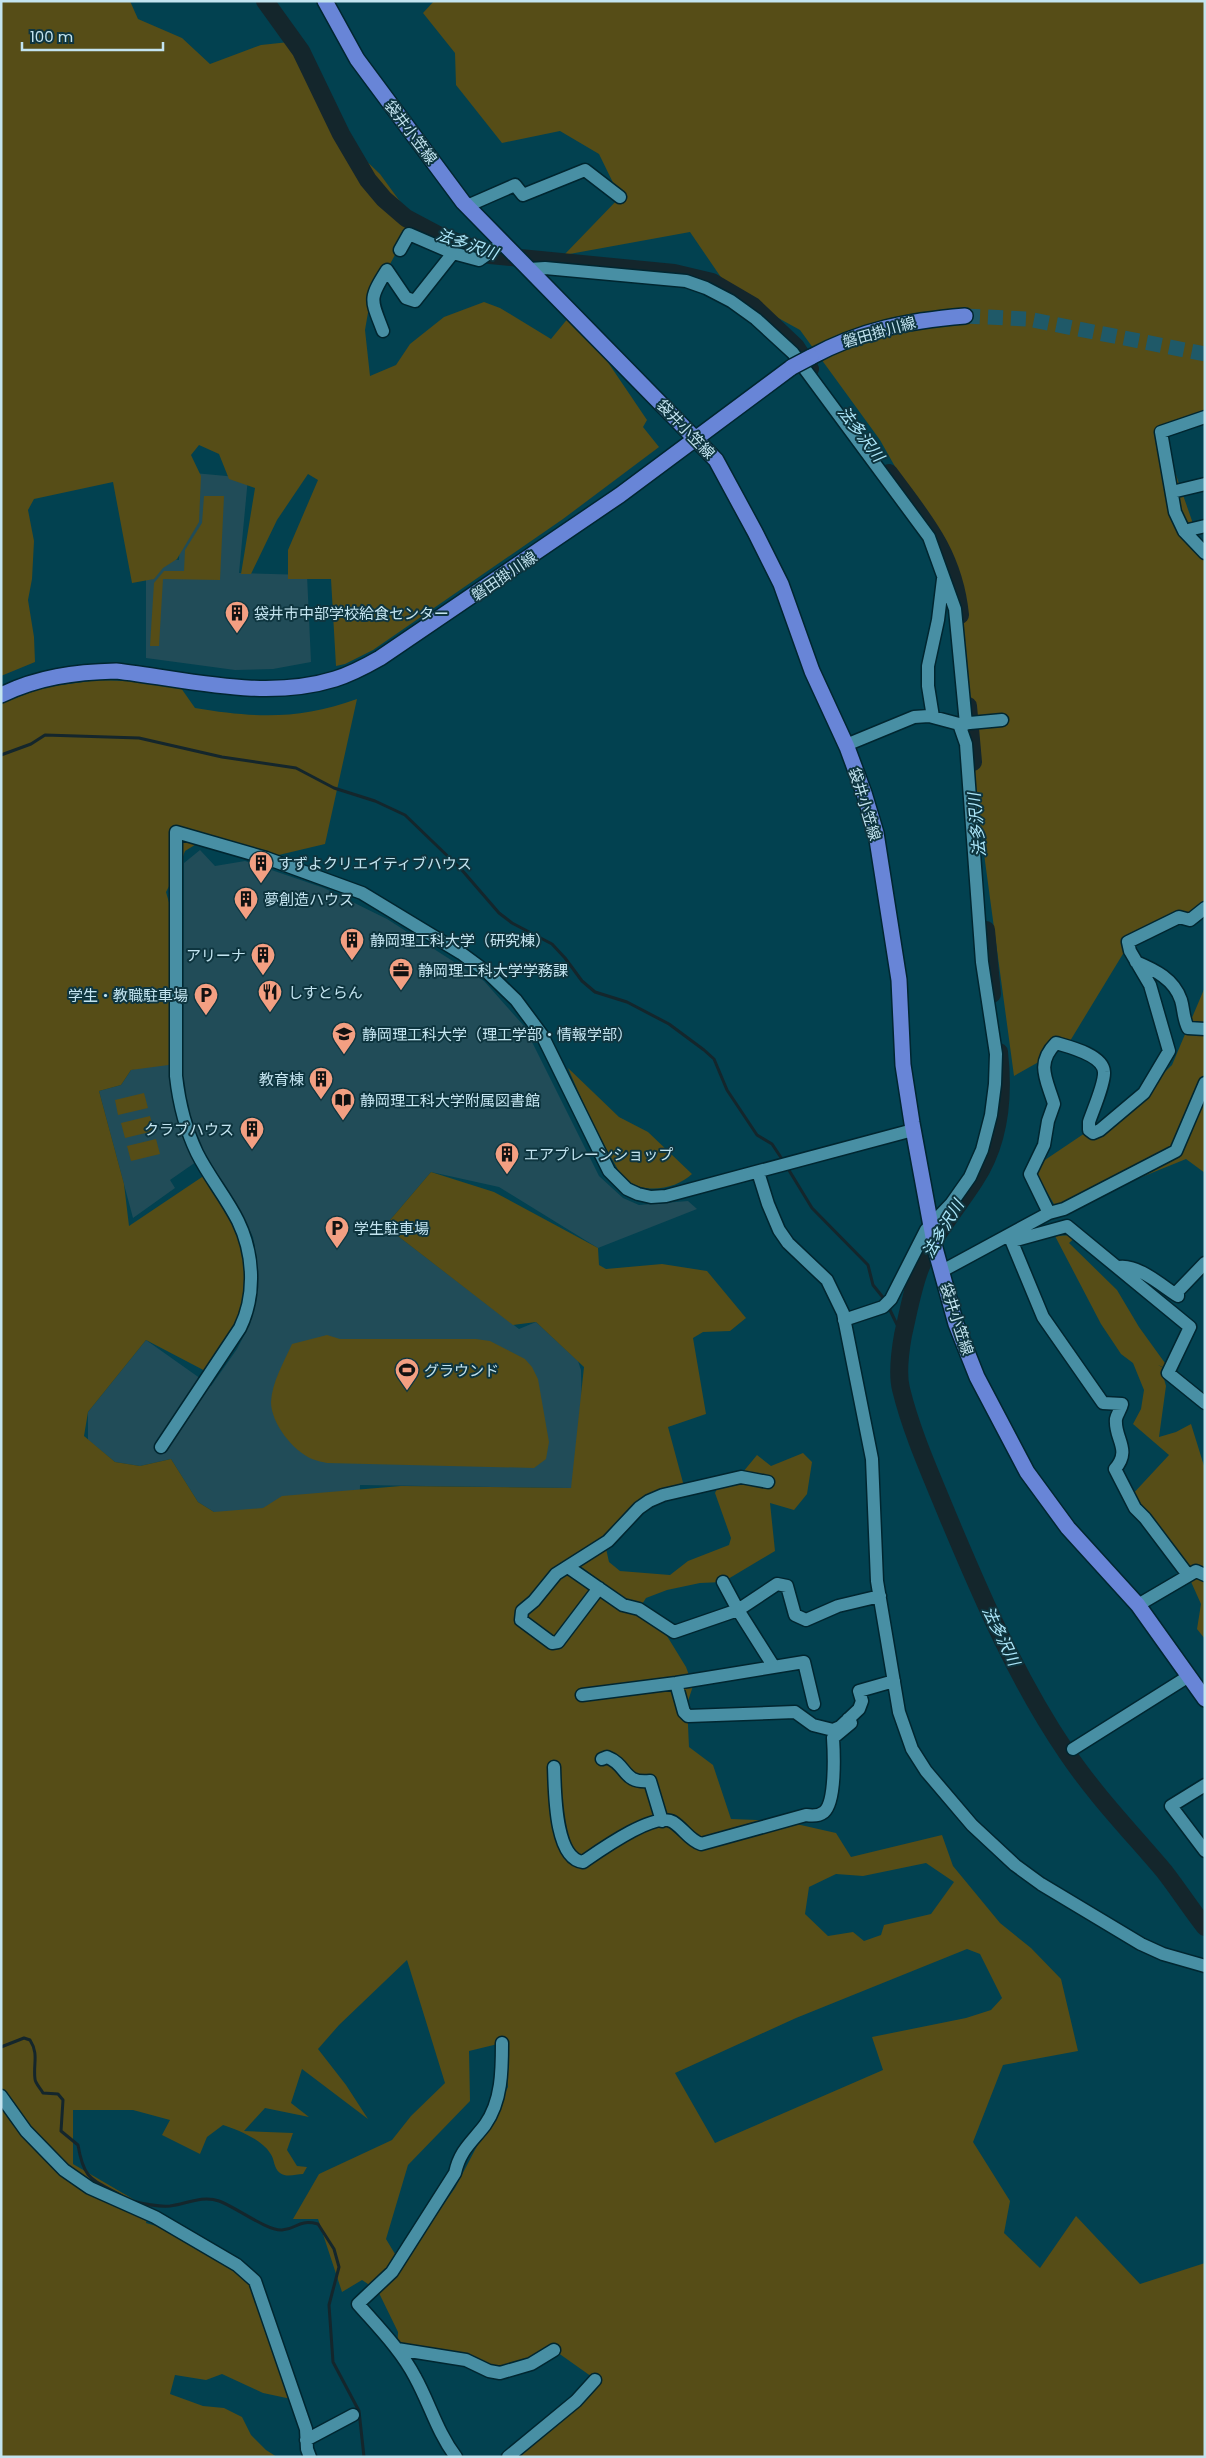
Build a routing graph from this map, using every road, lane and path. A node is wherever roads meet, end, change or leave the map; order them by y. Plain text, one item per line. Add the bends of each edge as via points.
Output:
1 (325, 1) edge
2 (620, 197) dead end
3 (467, 206) junction
4 (503, 243) junction
5 (400, 250) dead end
6 (453, 253) junction
7 (529, 269) junction
8 (965, 316) tunnel mouth
9 (384, 331) dead end
10 (1205, 417) edge
11 (695, 438) junction
12 (1205, 484) edge
13 (1172, 492) junction
14 (1205, 526) edge
15 (1184, 531) junction
16 (1205, 553) edge
17 (943, 576) junction
18 (956, 615) junction
19 (937, 625) junction
20 (1, 694) edge
21 (933, 717) junction
22 (1002, 720) dead end
23 (962, 724) junction
24 (846, 745) junction
25 (1205, 908) edge
26 (1136, 962) junction
27 (1205, 1029) edge
28 (1205, 1083) edge
29 (914, 1130) junction
30 (758, 1172) junction
31 (1049, 1213) junction
32 (932, 1224) junction
33 (1011, 1238) junction
34 (1205, 1263) edge
35 (1117, 1267) junction
36 (942, 1271) junction
37 (844, 1320) junction
38 (1205, 1403) edge
39 (161, 1447) dead end
40 (768, 1482) dead end
41 (568, 1567) junction
42 (1188, 1575) junction
43 (1205, 1575) edge
44 (723, 1582) dead end
45 (599, 1588) junction
46 (880, 1596) junction
47 (1138, 1605) junction
48 (738, 1610) junction
49 (774, 1667) junction
50 (1189, 1676) junction
51 (894, 1681) junction
52 (676, 1683) junction
53 (582, 1695) dead end
54 (1205, 1699) edge
55 (814, 1704) dead end
56 (848, 1719) junction
57 (1073, 1749) dead end
58 (602, 1759) dead end
59 (554, 1767) dead end
60 (1205, 1785) edge
61 (662, 1820) junction
62 (1205, 1852) edge
63 (1205, 1966) edge
64 (502, 2043) dead end
65 (1, 2096) edge
66 (397, 2350) junction
67 (554, 2350) dead end
68 (595, 2380) dead end
69 (353, 2415) dead end
70 (306, 2440) junction
71 (451, 2455) edge
72 (310, 2457) edge
73 (508, 2457) edge

1 - 3 main road, 袋井小笠線 via 357,59
2 - 3 street via 585,170 523,195 515,185
3 - 4 main road, 袋井小笠線
4 - 6 street via 479,260
4 - 7 main road, 袋井小笠線
5 - 6 street via 409,234
6 - 9 street via 415,301 406,298 387,270 374,291 372,301
7 - 11 main road, 袋井小笠線
7 - 17 street via 686,281 731,301 756,319 792,353 929,537
8 - 11 main road, 磐田掛川線, bridge via 914,320 838,342 792,367
10 - 13 street via 1161,432
11 - 20 main road, 磐田掛川線 via 620,495 457,608 380,658 336,679 272,689 95,671 50,677
11 - 24 main road, 袋井小笠線 via 716,460 781,584 812,671
12 - 13 street
13 - 15 street via 1175,512
14 - 15 street
15 - 16 street
17 - 18 street
17 - 19 street
18 - 19 street
18 - 23 street
19 - 21 street via 928,666
21 - 23 street
21 - 24 street via 914,717
22 - 23 street
23 - 32 street via 982,962 996,1054 995,1084 982,1150 970,1177
24 - 29 main road, 袋井小笠線 via 876,833 899,980 903,1066
25 - 26 street via 1190,920 1179,917 1132,938 1128,942
26 - 27 street via 1157,970 1169,980 1181,999 1188,1028
26 - 31 street via 1150,985 1169,1051 1144,1093 1093,1133 1089,1130 1089,1122 1105,1074 1102,1065 1082,1050 1062,1044 1056,1043 1048,1051 1045,1080 1054,1104 1044,1145 1030,1174
28 - 31 street via 1176,1151 1064,1209
29 - 30 street
29 - 32 main road, 袋井小笠線
30 - 37 street via 779,1230 788,1243 827,1280 837,1296
30 - 39 street via 666,1196 651,1197 627,1189 609,1170 542,1035 516,1000 488,973 461,953 362,894 261,856 176,832 178,1096 196,1152 245,1238 251,1289 240,1328
31 - 33 street
32 - 36 main road, 袋井小笠線
32 - 37 street via 891,1299 883,1306
33 - 35 street via 1067,1226
33 - 36 street
33 - 42 street via 1043,1317 1103,1403 1122,1404 1116,1419 1123,1449 1122,1461 1116,1469 1135,1508
34 - 35 street via 1178,1292 1178,1296 1140,1272 1126,1266
35 - 38 street via 1190,1327 1168,1373
36 - 47 main road, 袋井小笠線 via 956,1324 977,1377 1027,1472 1068,1528
37 - 46 street via 871,1452
40 - 41 street via 741,1478 664,1495 639,1508 608,1541
41 - 45 street
41 - 45 street via 556,1574 519,1616 552,1643 558,1642
42 - 43 street via 1196,1570
42 - 47 street
44 - 48 street
45 - 48 street via 674,1632
46 - 48 street via 838,1606 806,1620 796,1615 787,1586 776,1584
46 - 51 street
47 - 50 main road, 袋井小笠線
48 - 49 street
49 - 52 street
49 - 55 street via 804,1662
50 - 54 main road, 袋井小笠線
50 - 57 street
51 - 56 street via 859,1691 862,1701 859,1709
51 - 63 street via 899,1712 912,1749 926,1771 994,1847 1040,1884 1141,1944
52 - 53 street
52 - 56 street via 688,1716 795,1712 813,1725 833,1730
56 - 61 street via 851,1723 833,1738 834,1765 829,1801 823,1813 700,1844 673,1822
58 - 61 street via 613,1759 638,1782 650,1781
59 - 61 street via 563,1848 578,1862 583,1862 626,1833
60 - 62 street via 1171,1806
64 - 66 street via 502,2079 487,2123 458,2158 455,2173 392,2272 358,2304
65 - 70 street via 26,2131 64,2170 90,2188 156,2217 247,2272 256,2282 306,2429
66 - 67 street via 466,2360 500,2373 531,2364
66 - 71 street via 415,2376
68 - 73 street via 576,2401
69 - 70 street
70 - 72 street

